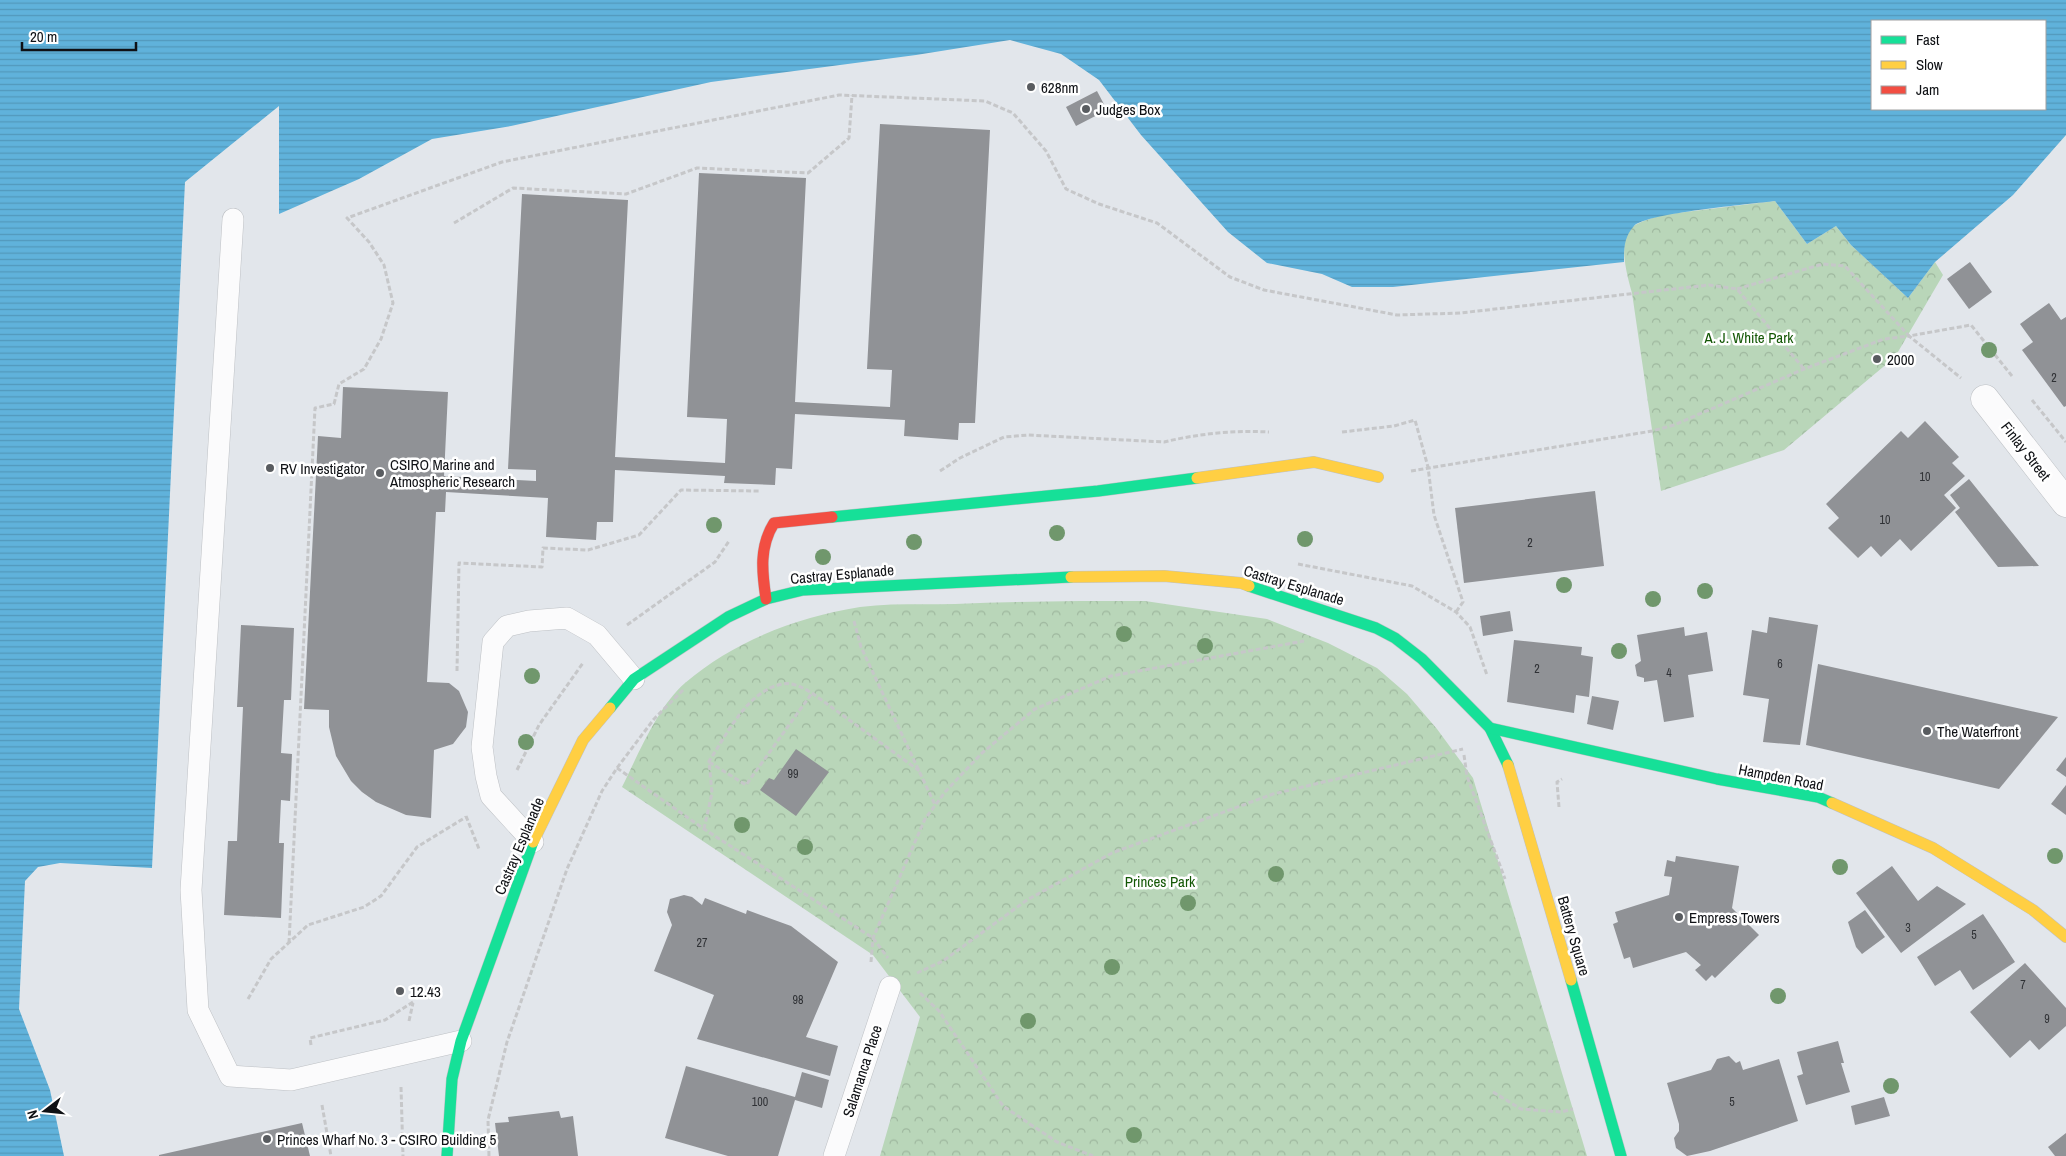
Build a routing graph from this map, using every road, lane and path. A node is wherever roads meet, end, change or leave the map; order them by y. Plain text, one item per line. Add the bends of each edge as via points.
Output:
1 (852, 95) junction
2 (233, 218) dead end
3 (454, 223) dead end
4 (1737, 289) junction
5 (1909, 336) junction
6 (1804, 369) junction
7 (1985, 398) joint
8 (1278, 432) dead end
9 (1339, 432) dead end
10 (1428, 467) junction
11 (933, 475) dead end
12 (1378, 477) joint
13 (2066, 503) edge
14 (774, 523) junction
15 (588, 550) dead end
16 (1293, 563) dead end
17 (766, 599) junction
18 (1456, 612) junction
19 (854, 619) dead end
20 (1309, 640) dead end
21 (634, 679) junction
22 (1490, 683) dead end
23 (689, 685) dead end
24 (812, 693) junction
25 (1490, 728) junction
26 (1463, 749) junction
27 (709, 761) junction
28 (617, 768) junction
29 (921, 772) junction
30 (1568, 776) dead end
31 (935, 805) junction
32 (1560, 810) dead end
33 (466, 817) dead end
34 (704, 829) junction
35 (534, 842) junction
36 (1508, 888) dead end
37 (2066, 936) edge
38 (873, 938) junction
39 (289, 943) junction
40 (897, 982) junction
41 (248, 1000) dead end
42 (461, 1041) junction
43 (1493, 1092) dead end
44 (401, 1099) dead end
45 (1604, 1099) junction
46 (1568, 1101) dead end
47 (1570, 1109) junction
48 (1574, 1118) dead end
49 (403, 1156) edge
50 (447, 1156) edge
51 (489, 1156) edge
52 (834, 1156) edge
53 (1092, 1156) edge
54 (1621, 1156) edge

1 - 3 path via 850,138 808,173 697,168 626,194 513,188
1 - 4 path via 985,101 1013,113 1046,151 1066,189 1099,204 1157,223 1230,277 1264,290 1397,315 1460,313 1709,285
1 - 39 path via 838,95 502,162 347,218 384,265 393,303 381,339 364,368 339,384 334,404 315,408
2 - 42 lane via 191,890 198,1010 230,1076 291,1080
4 - 5 path via 1823,264 1845,266
4 - 6 path
5 - 6 path via 1884,339
5 - 7 path
6 - 10 path via 1659,429
7 - 13 street, Finlay Street
8 - 11 path via 1251,431 1164,442 1036,435 1004,437
9 - 10 path via 1394,426 1415,420
10 - 12 path
10 - 18 path via 1434,514 1463,602
12 - 14 street via 1314,462 1098,491
14 - 15 path via 760,491 681,490 639,535
14 - 17 street via 765,534 761,566
16 - 18 path via 1412,586
17 - 21 street, Castray Esplanade via 728,616
17 - 25 street, Castray Esplanade via 803,590 1025,578 1164,576 1241,583 1376,628 1395,638 1422,659
18 - 22 path via 1470,627
19 - 29 path via 861,648
20 - 31 path via 1111,676 1035,709 982,753
21 - 35 street, Castray Esplanade via 583,740
21 - 35 lane via 597,635 567,618 507,626 493,642 482,746 486,776 491,796
23 - 28 path via 654,719
24 - 27 path via 798,685 783,683 750,701
24 - 27 path via 746,785
24 - 29 path
25 - 26 path
25 - 37 street, Hampden Road via 1718,779 1818,796 1933,848 2033,910
25 - 45 street, Battery Square via 1512,772
26 - 36 path via 1467,776
26 - 40 path via 1273,794 1112,853 1027,900 943,961
27 - 34 path via 712,793
28 - 34 path
28 - 51 path via 602,791 568,869 507,1042 488,1120
29 - 31 path
30 - 32 path via 1557,782
31 - 38 path via 925,819
33 - 39 path via 417,847 381,896 364,907 308,925
34 - 38 path
35 - 42 street, Castray Esplanade
38 - 40 path
39 - 41 path via 271,960
40 - 52 lane, Salamanca Place
40 - 53 path via 939,1011 1003,1106 1057,1142
42 - 50 street, Castray Esplanade via 452,1080
43 - 47 path via 1521,1109 1562,1112
44 - 49 path
45 - 47 path
45 - 54 street, Battery Square
46 - 47 path
47 - 48 path

